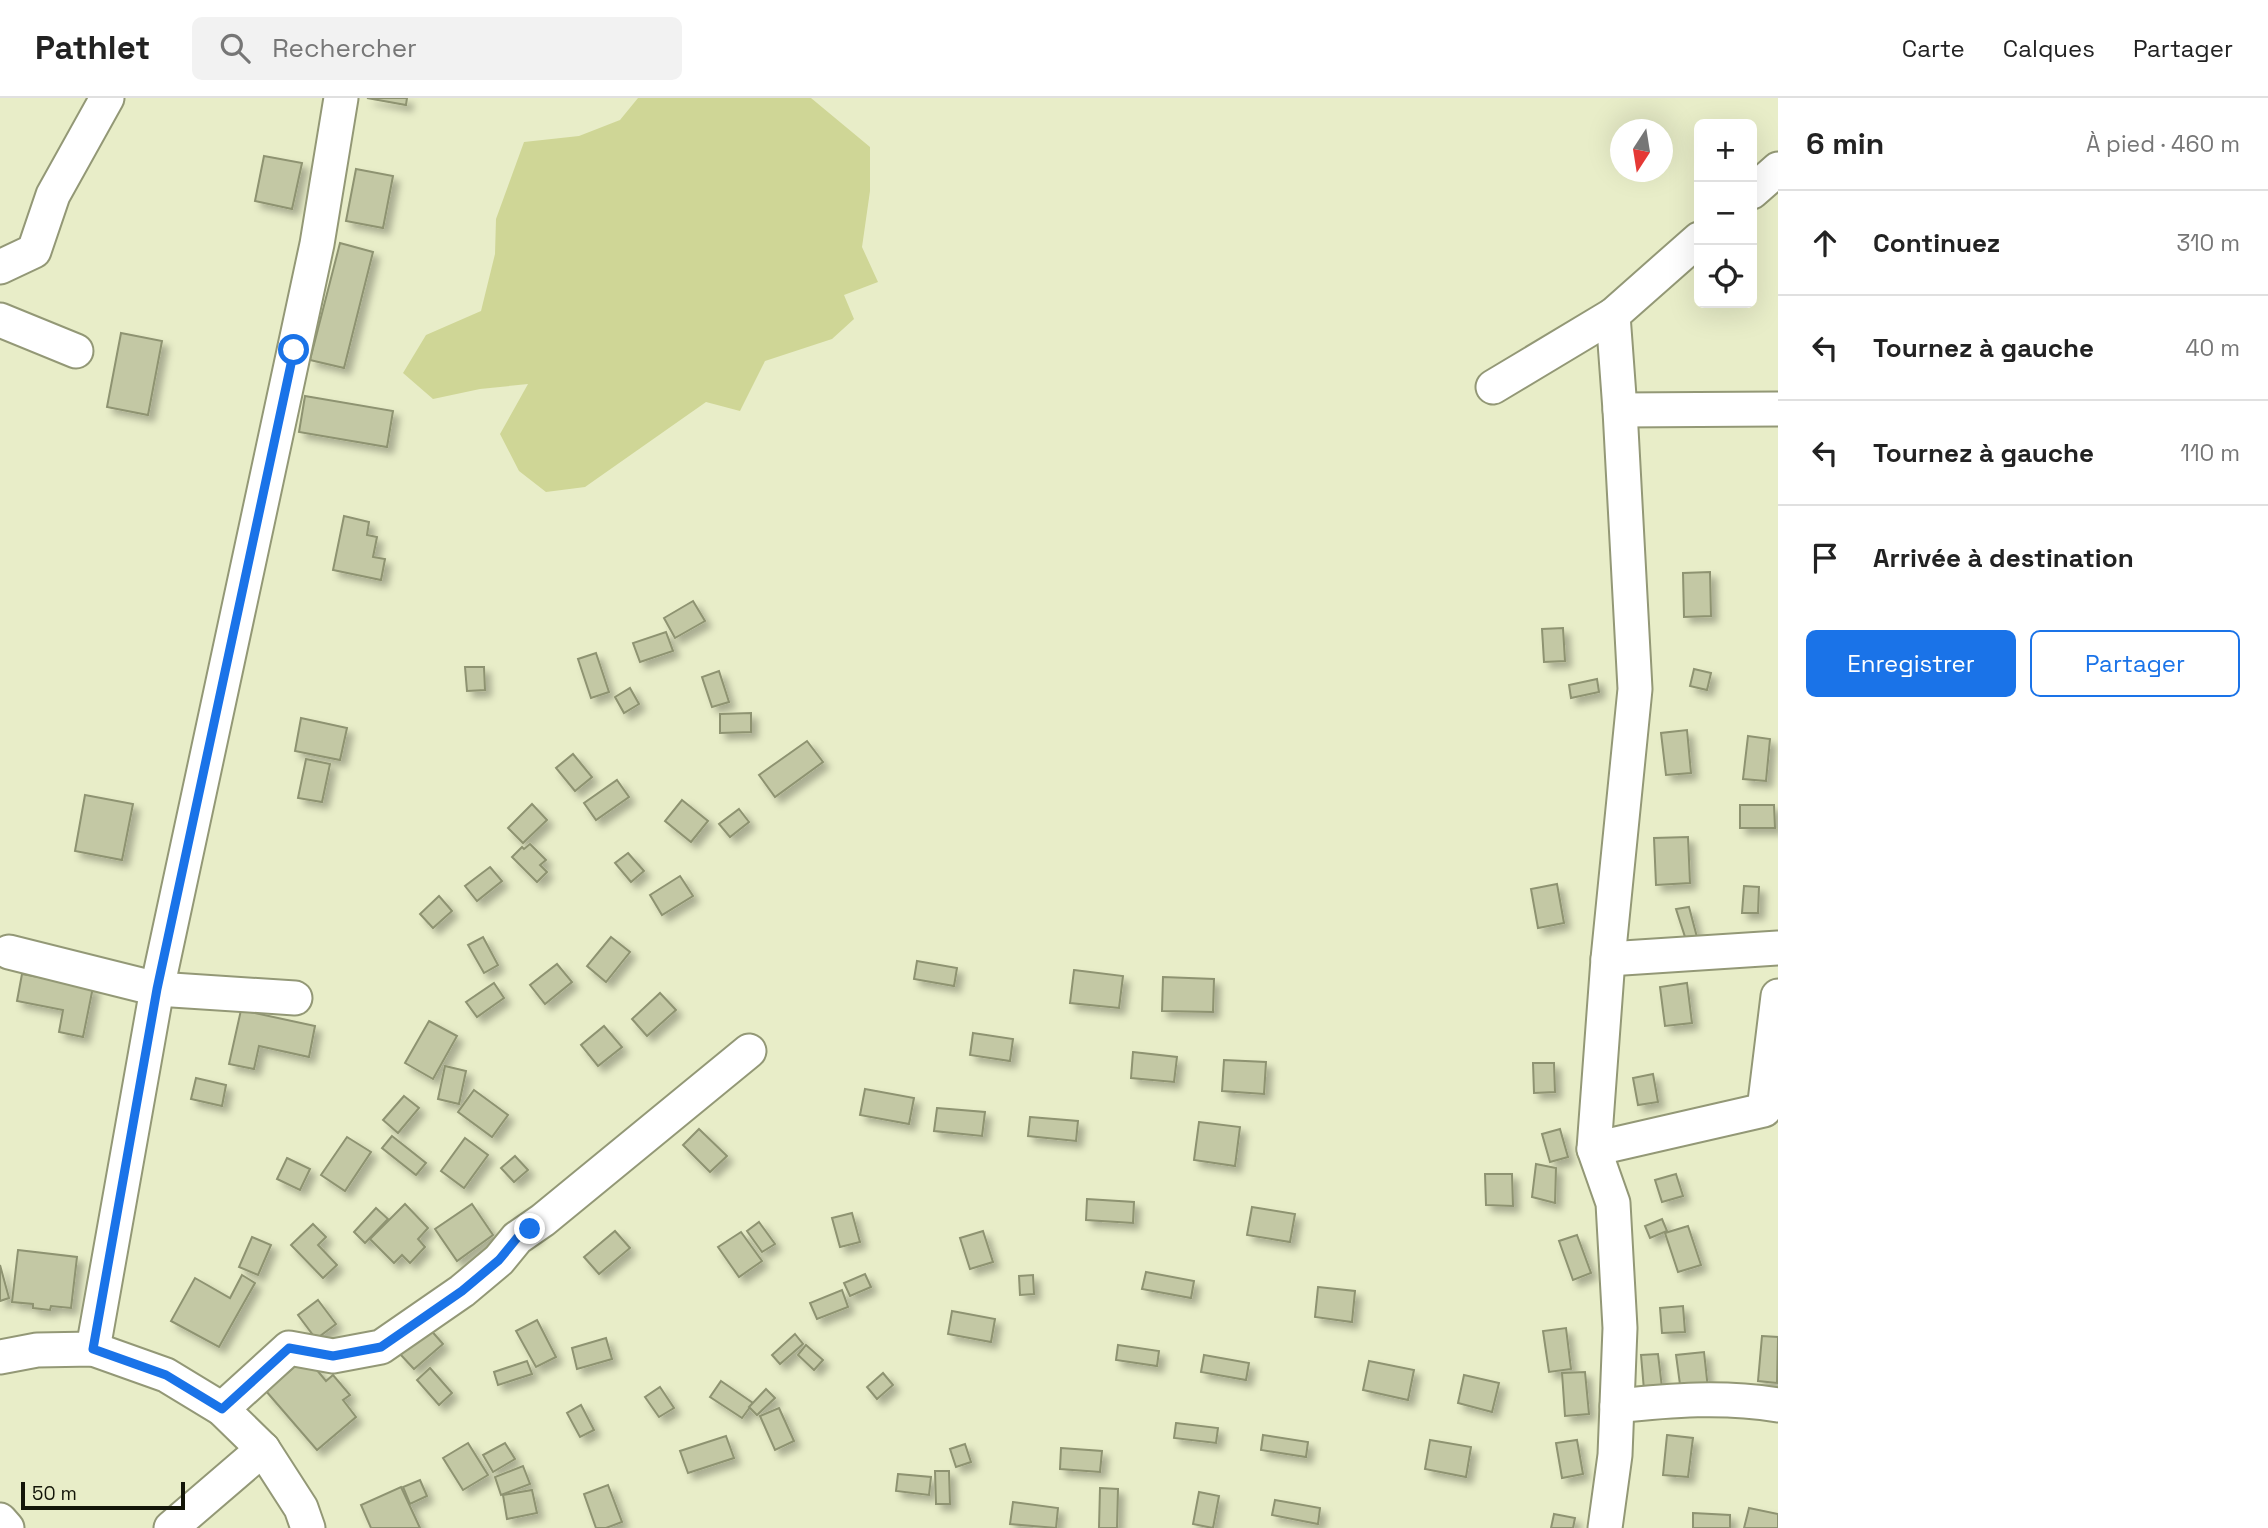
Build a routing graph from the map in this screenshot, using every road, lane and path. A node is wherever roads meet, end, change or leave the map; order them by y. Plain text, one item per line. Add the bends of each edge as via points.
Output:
1 (107, 98) edge
2 (341, 98) edge
3 (1778, 169) edge
4 (1757, 188) edge
5 (1694, 243) edge
6 (0, 267) edge
7 (1613, 315) junction
8 (0, 320) edge
9 (76, 351) dead end
10 (1493, 387) dead end
11 (1778, 409) edge
12 (1620, 410) junction
13 (1778, 948) edge
14 (9, 952) dead end
15 (1608, 959) junction
16 (157, 989) junction
17 (1778, 996) edge
18 (295, 998) dead end
19 (749, 1051) dead end
20 (1594, 1149) junction
21 (93, 1349) junction
22 (0, 1357) edge
23 (1617, 1405) junction
24 (1778, 1405) edge
25 (222, 1409) junction
26 (263, 1449) junction
27 (0, 1520) edge
28 (7, 1528) edge
29 (171, 1528) edge
30 (308, 1528) edge
31 (1605, 1528) edge

1 - 6 street via 53,195 34,251
2 - 16 street via 317,244
3 - 4 street
5 - 7 street
7 - 10 street
7 - 12 street
8 - 9 street
11 - 12 street
12 - 15 street via 1635,689
13 - 15 street
14 - 16 street
15 - 20 street
16 - 18 street
16 - 21 street
17 - 20 street via 1764,1110
19 - 25 street via 517,1238 462,1291 381,1347 333,1356 289,1348
20 - 23 street via 1613,1203 1620,1328
21 - 22 street via 37,1350
21 - 25 street via 166,1375
23 - 24 street via 1678,1399
23 - 31 street
25 - 26 street
26 - 29 street
26 - 30 street via 301,1508
27 - 28 street

